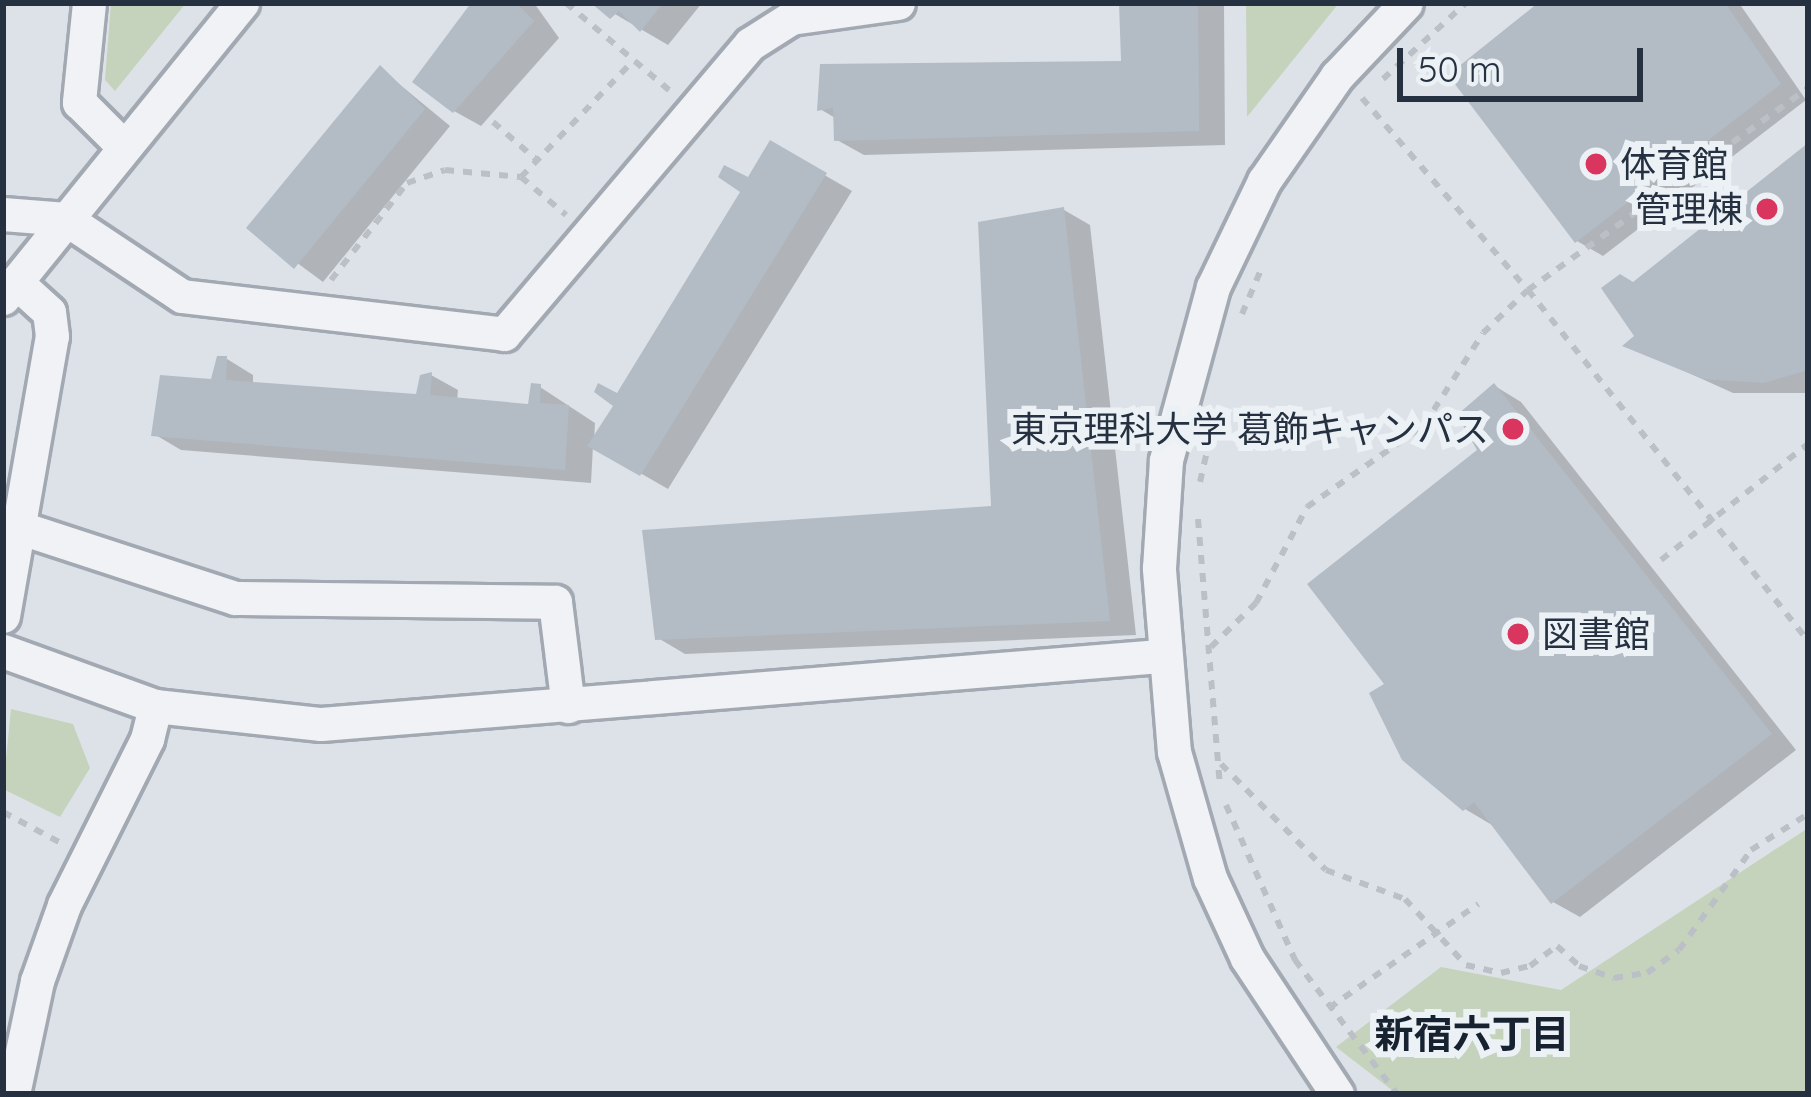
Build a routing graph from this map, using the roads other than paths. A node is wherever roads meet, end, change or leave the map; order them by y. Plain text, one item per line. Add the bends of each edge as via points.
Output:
1 (89, 3) edge
2 (242, 3) edge
3 (898, 3) edge
4 (1406, 3) edge
5 (124, 147) junction
6 (3, 214) edge
7 (66, 219) junction
8 (9, 290) edge
9 (18, 439) edge
10 (18, 527) junction
11 (3, 616) edge
12 (3, 651) edge
13 (1160, 656) junction
14 (155, 706) junction
15 (568, 706) junction
16 (13, 1094) edge
17 (1336, 1094) edge

1 - 5 street via 80,102
2 - 5 street
3 - 7 street via 791,18 750,44 504,334 182,296
4 - 13 street via 1337,76 1264,181 1213,287 1166,460
5 - 7 street
6 - 7 street
7 - 8 street
8 - 9 street via 49,312 52,335
9 - 10 street
10 - 11 street
10 - 15 street via 235,598 555,602
12 - 14 street
13 - 15 street
13 - 17 street via 1174,752 1210,878 1247,958
14 - 15 street via 321,724
14 - 16 street via 147,739 64,905

